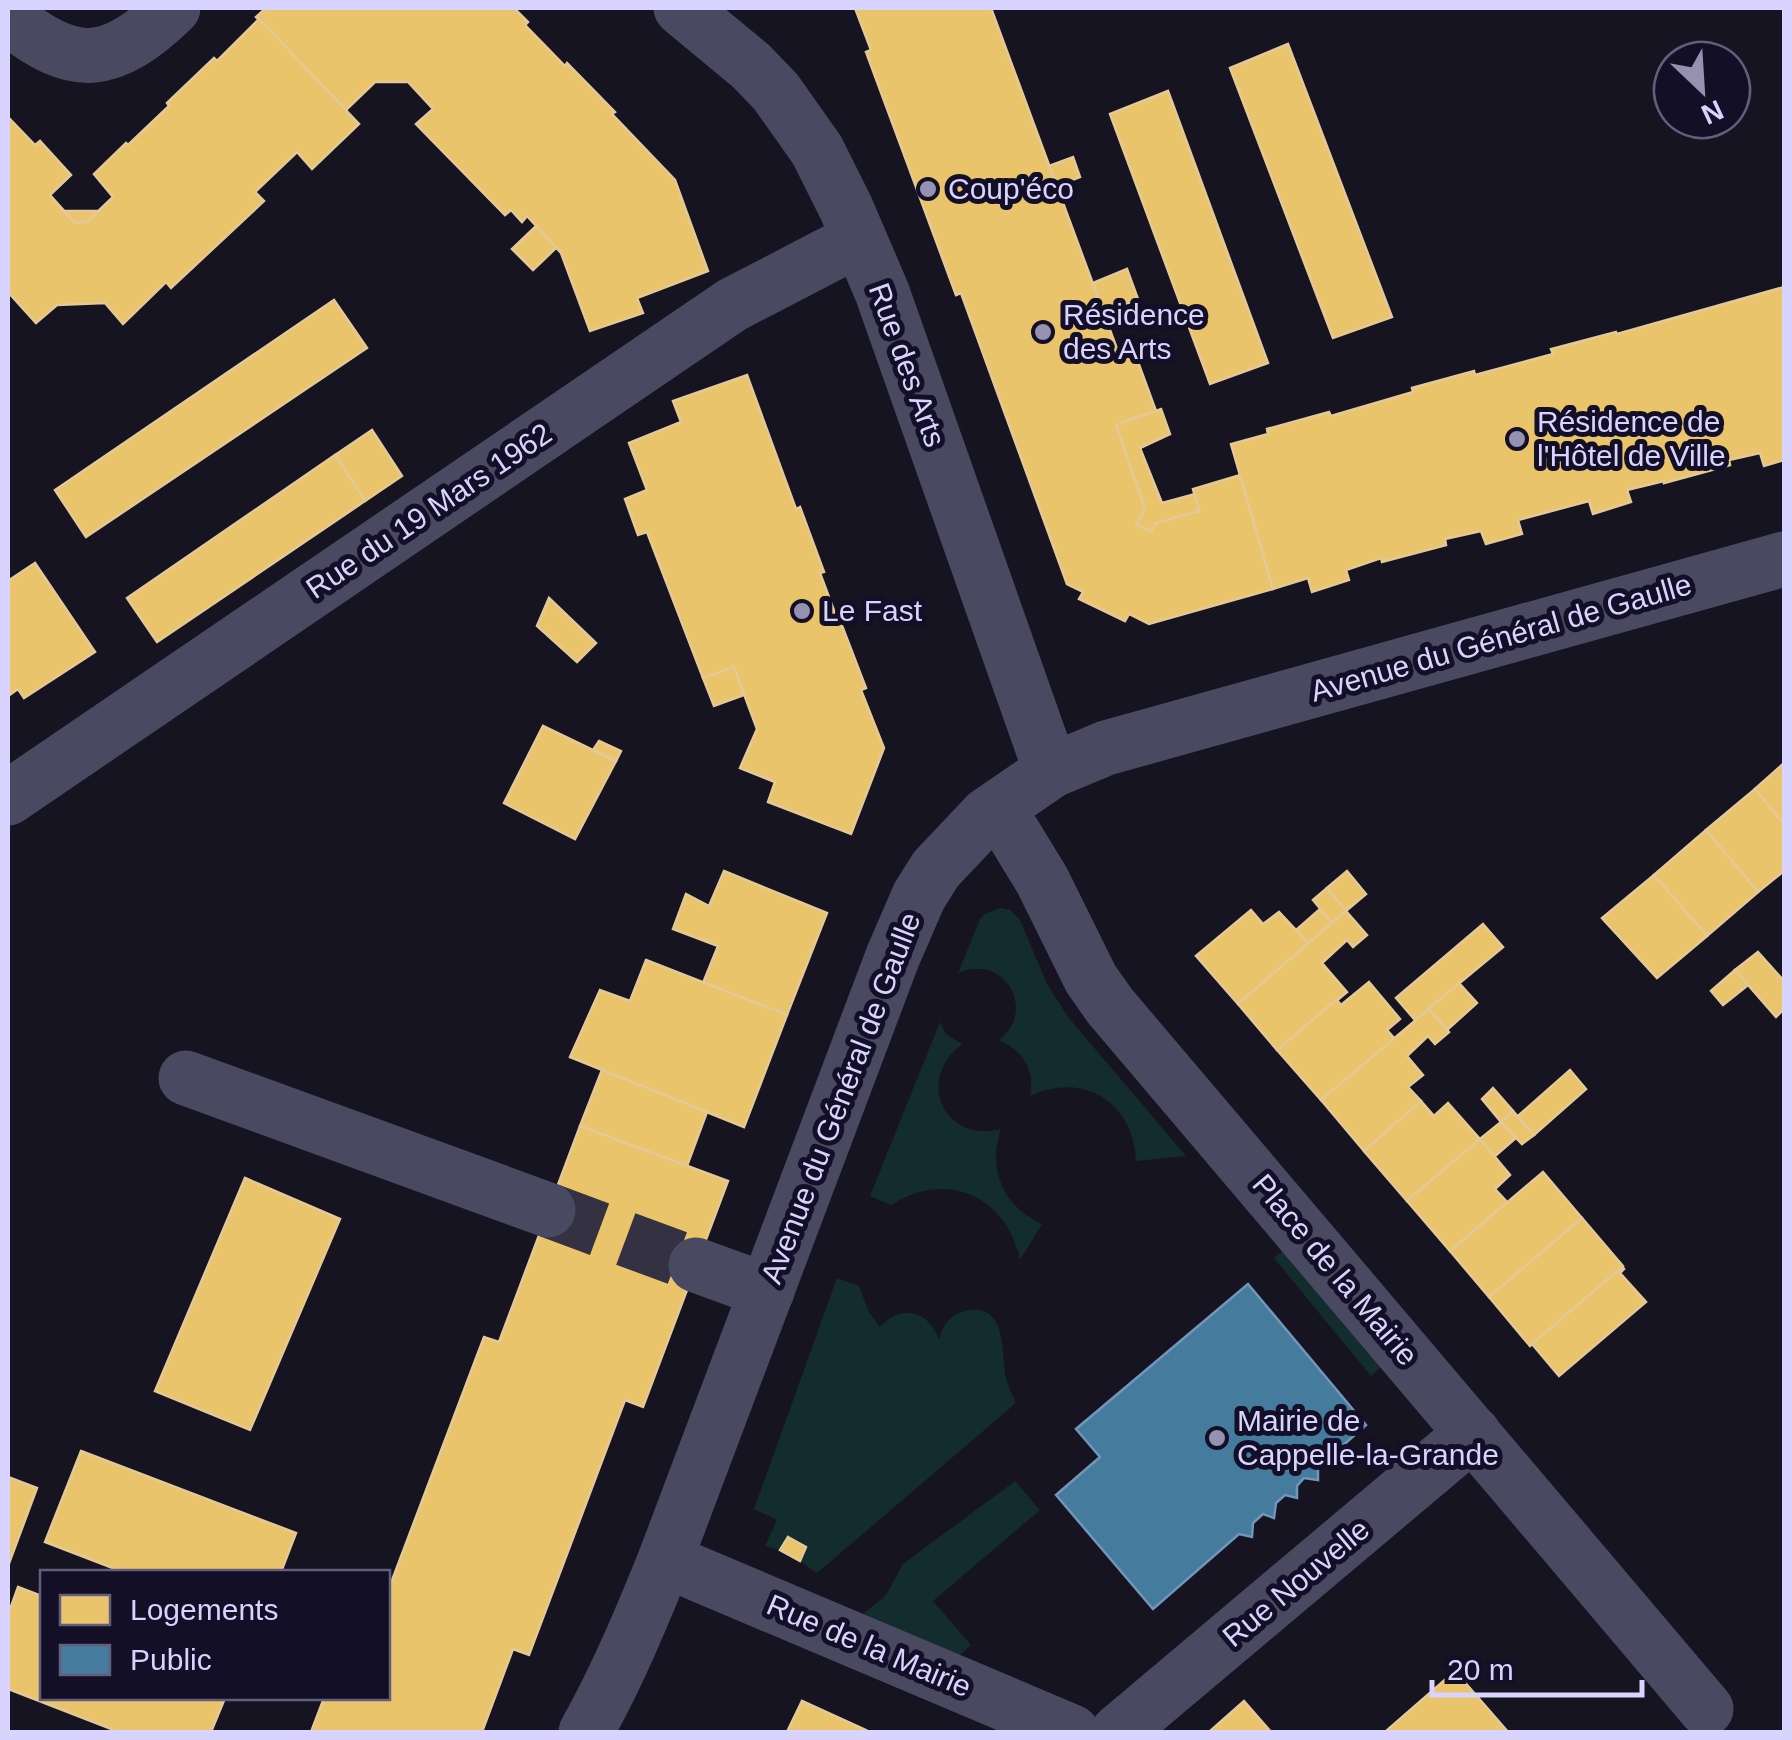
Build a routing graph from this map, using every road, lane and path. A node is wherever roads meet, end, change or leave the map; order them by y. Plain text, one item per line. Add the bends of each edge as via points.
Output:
1 (173, 8) edge
2 (681, 8) edge
3 (8, 17) edge
4 (859, 239) junction
5 (1784, 559) edge
6 (1051, 772) junction
7 (8, 798) edge
8 (998, 808) junction
9 (186, 1078) dead end
10 (548, 1210) tunnel mouth
11 (696, 1265) tunnel mouth
12 (767, 1290) junction
13 (1473, 1433) junction
14 (665, 1560) junction
15 (1706, 1709) dead end
16 (586, 1732) edge
17 (1072, 1732) edge
18 (1118, 1732) edge

1 - 3 street via 140,37 98,54 57,50
2 - 4 street, Rue des Arts via 751,66 799,121
4 - 6 street, Rue des Arts
4 - 7 street, Rue du 19 Mars 1962 via 732,305
5 - 6 street, Avenue du Général de Gaulle via 1106,748
6 - 8 street, Avenue du Général de Gaulle
8 - 12 street, Avenue du Général de Gaulle via 936,869 919,896
8 - 13 street, Place de la Mairie via 1110,1006
9 - 10 street
11 - 12 street
12 - 14 street, Avenue du Général de Gaulle
13 - 15 street, Place de la Mairie
13 - 18 street, Rue Nouvelle
14 - 16 street, Avenue du Général de Gaulle
14 - 17 street, Rue de la Mairie

